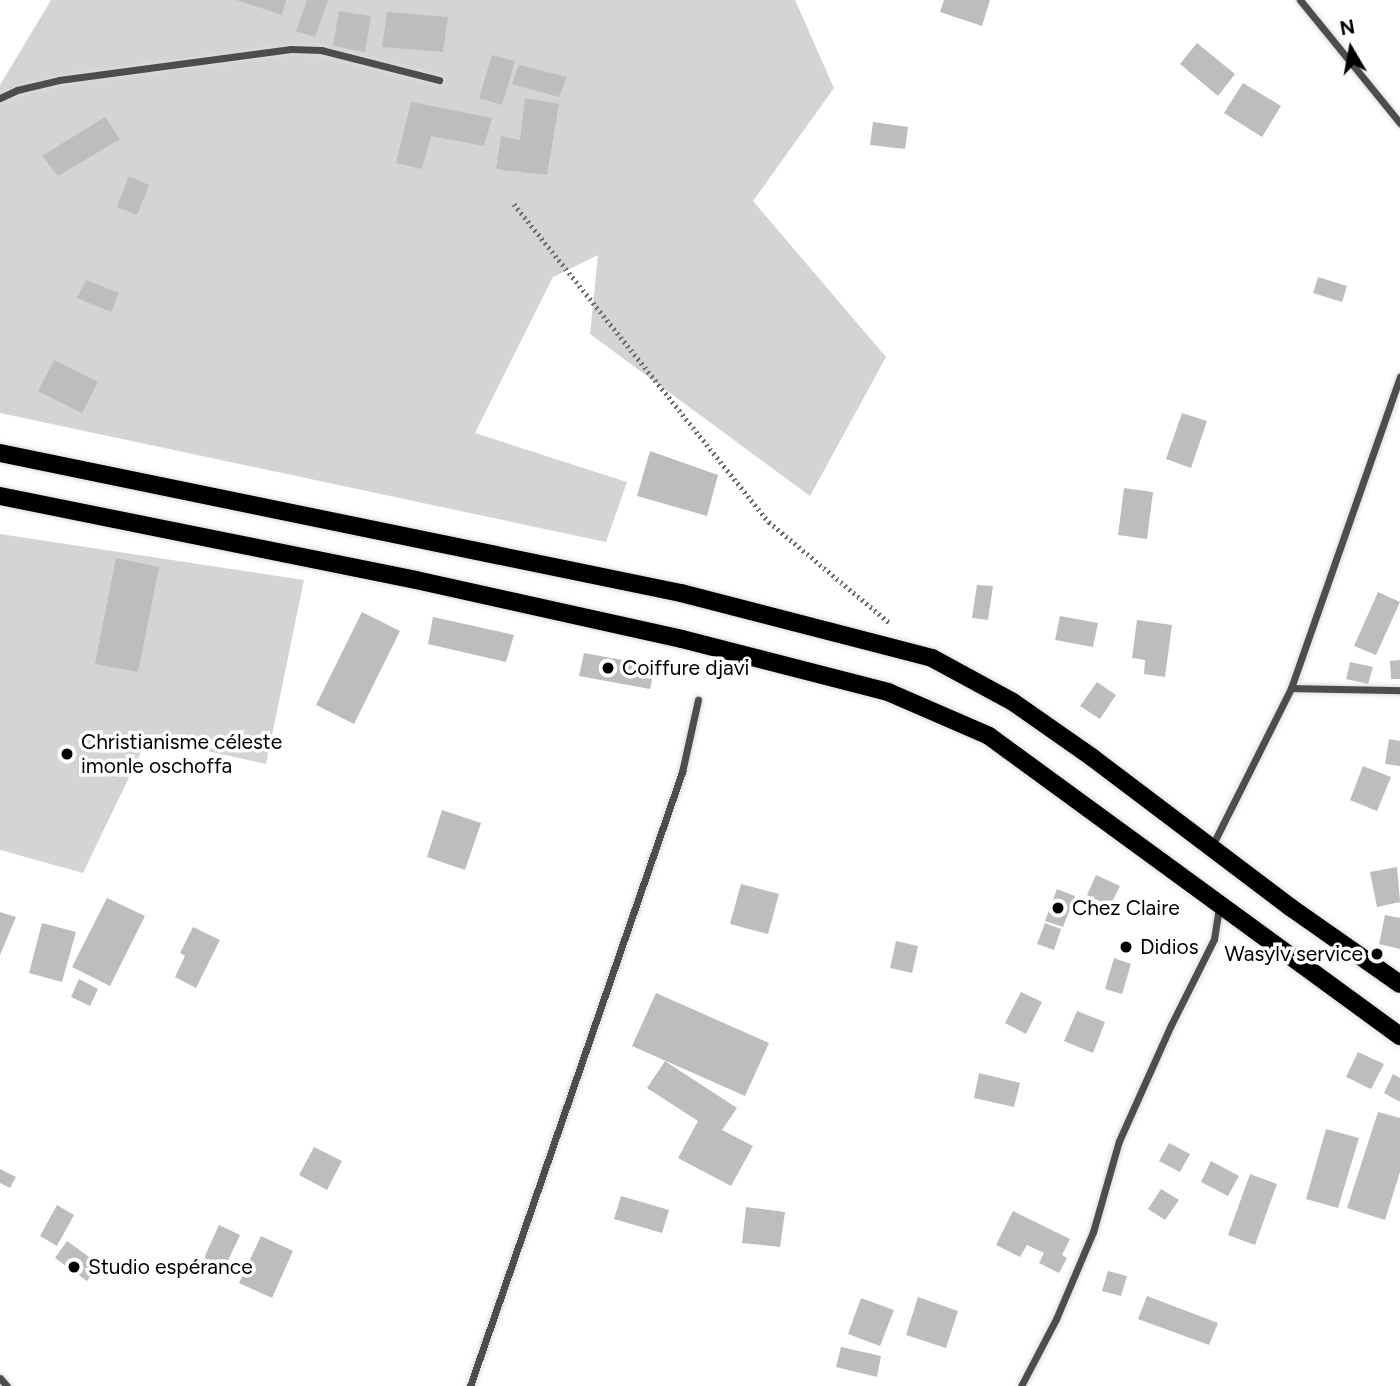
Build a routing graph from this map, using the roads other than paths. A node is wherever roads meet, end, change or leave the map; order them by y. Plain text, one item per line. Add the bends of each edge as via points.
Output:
1 (1300, 0) edge
2 (439, 80) dead end
3 (0, 98) edge
4 (1400, 122) edge
5 (1400, 377) edge
6 (0, 453) edge
7 (0, 496) edge
8 (1291, 688) junction
9 (1400, 690) edge
10 (698, 699) dead end
11 (1212, 846) junction
12 (1220, 902) junction
13 (1400, 984) edge
14 (1400, 1036) edge
15 (0, 1378) edge
16 (7, 1386) edge
17 (470, 1386) edge
18 (1021, 1386) edge

1 - 4 street
2 - 3 street via 321,50 291,48 59,80
5 - 8 street
6 - 11 main road via 681,593 932,658 1013,702
7 - 12 main road via 416,580 669,636 888,692 989,736
8 - 9 street
8 - 11 street
10 - 17 street via 682,772
11 - 13 main road
12 - 14 main road
12 - 18 street via 1214,939 1119,1141 1093,1232
15 - 16 street

